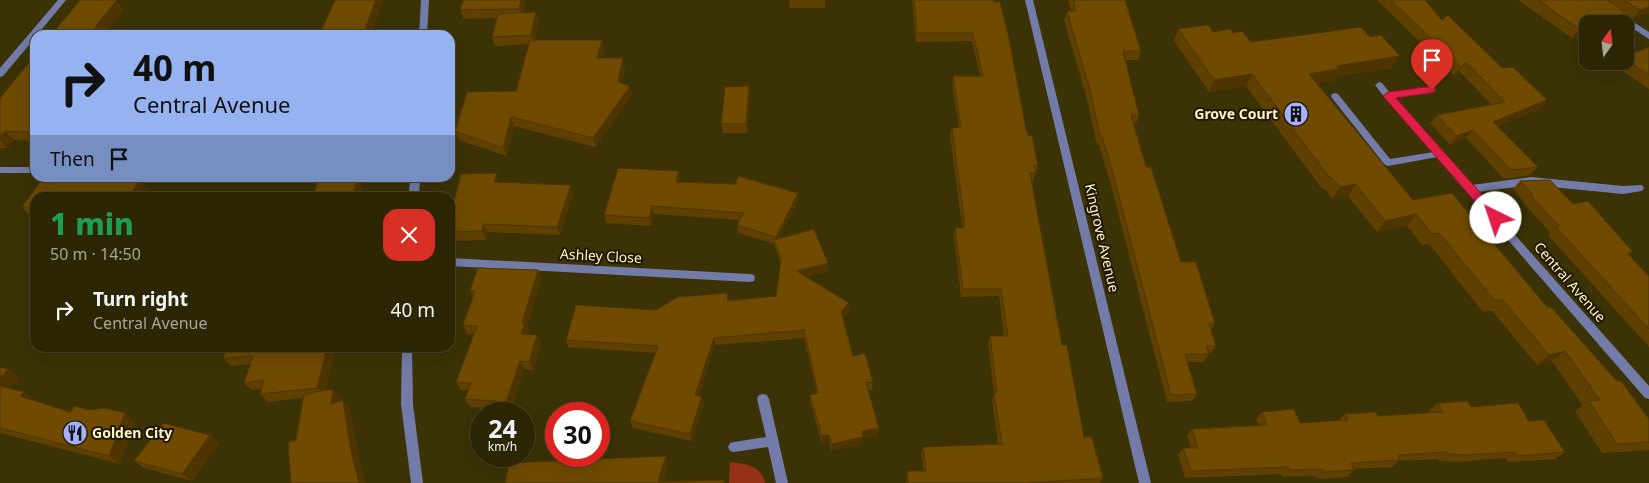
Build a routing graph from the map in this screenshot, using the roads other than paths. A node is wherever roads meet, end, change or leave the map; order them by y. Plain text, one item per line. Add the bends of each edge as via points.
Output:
1 (62, 0) edge
2 (425, 0) edge
3 (1029, 0) edge
4 (1593, 0) edge
5 (37, 30) edge
6 (423, 30) edge
7 (1649, 36) edge
8 (30, 38) edge
9 (0, 74) edge
10 (1379, 85) dead end
11 (1432, 90) dead end
12 (1335, 96) dead end
13 (1388, 96) junction
14 (1440, 154) junction
15 (0, 170) edge
16 (30, 170) edge
17 (1470, 188) junction
18 (1639, 188) dead end
19 (455, 262) edge
20 (750, 278) dead end
21 (407, 352) edge
22 (1649, 394) edge
23 (763, 399) dead end
24 (773, 441) junction
25 (734, 447) dead end
26 (417, 483) edge
27 (782, 483) edge
28 (1145, 483) edge

1 - 5 street
2 - 6 street
3 - 28 street, Kingrove Avenue
4 - 7 street
8 - 9 street
10 - 13 street, Central Avenue
11 - 13 street
12 - 14 street via 1388,164
13 - 14 street, Central Avenue
14 - 17 street, Central Avenue
15 - 16 street
17 - 18 street via 1531,181 1623,190
17 - 22 street, Central Avenue
19 - 20 street, Ashley Close
21 - 26 street via 407,404
23 - 24 street
24 - 25 street
24 - 27 street

